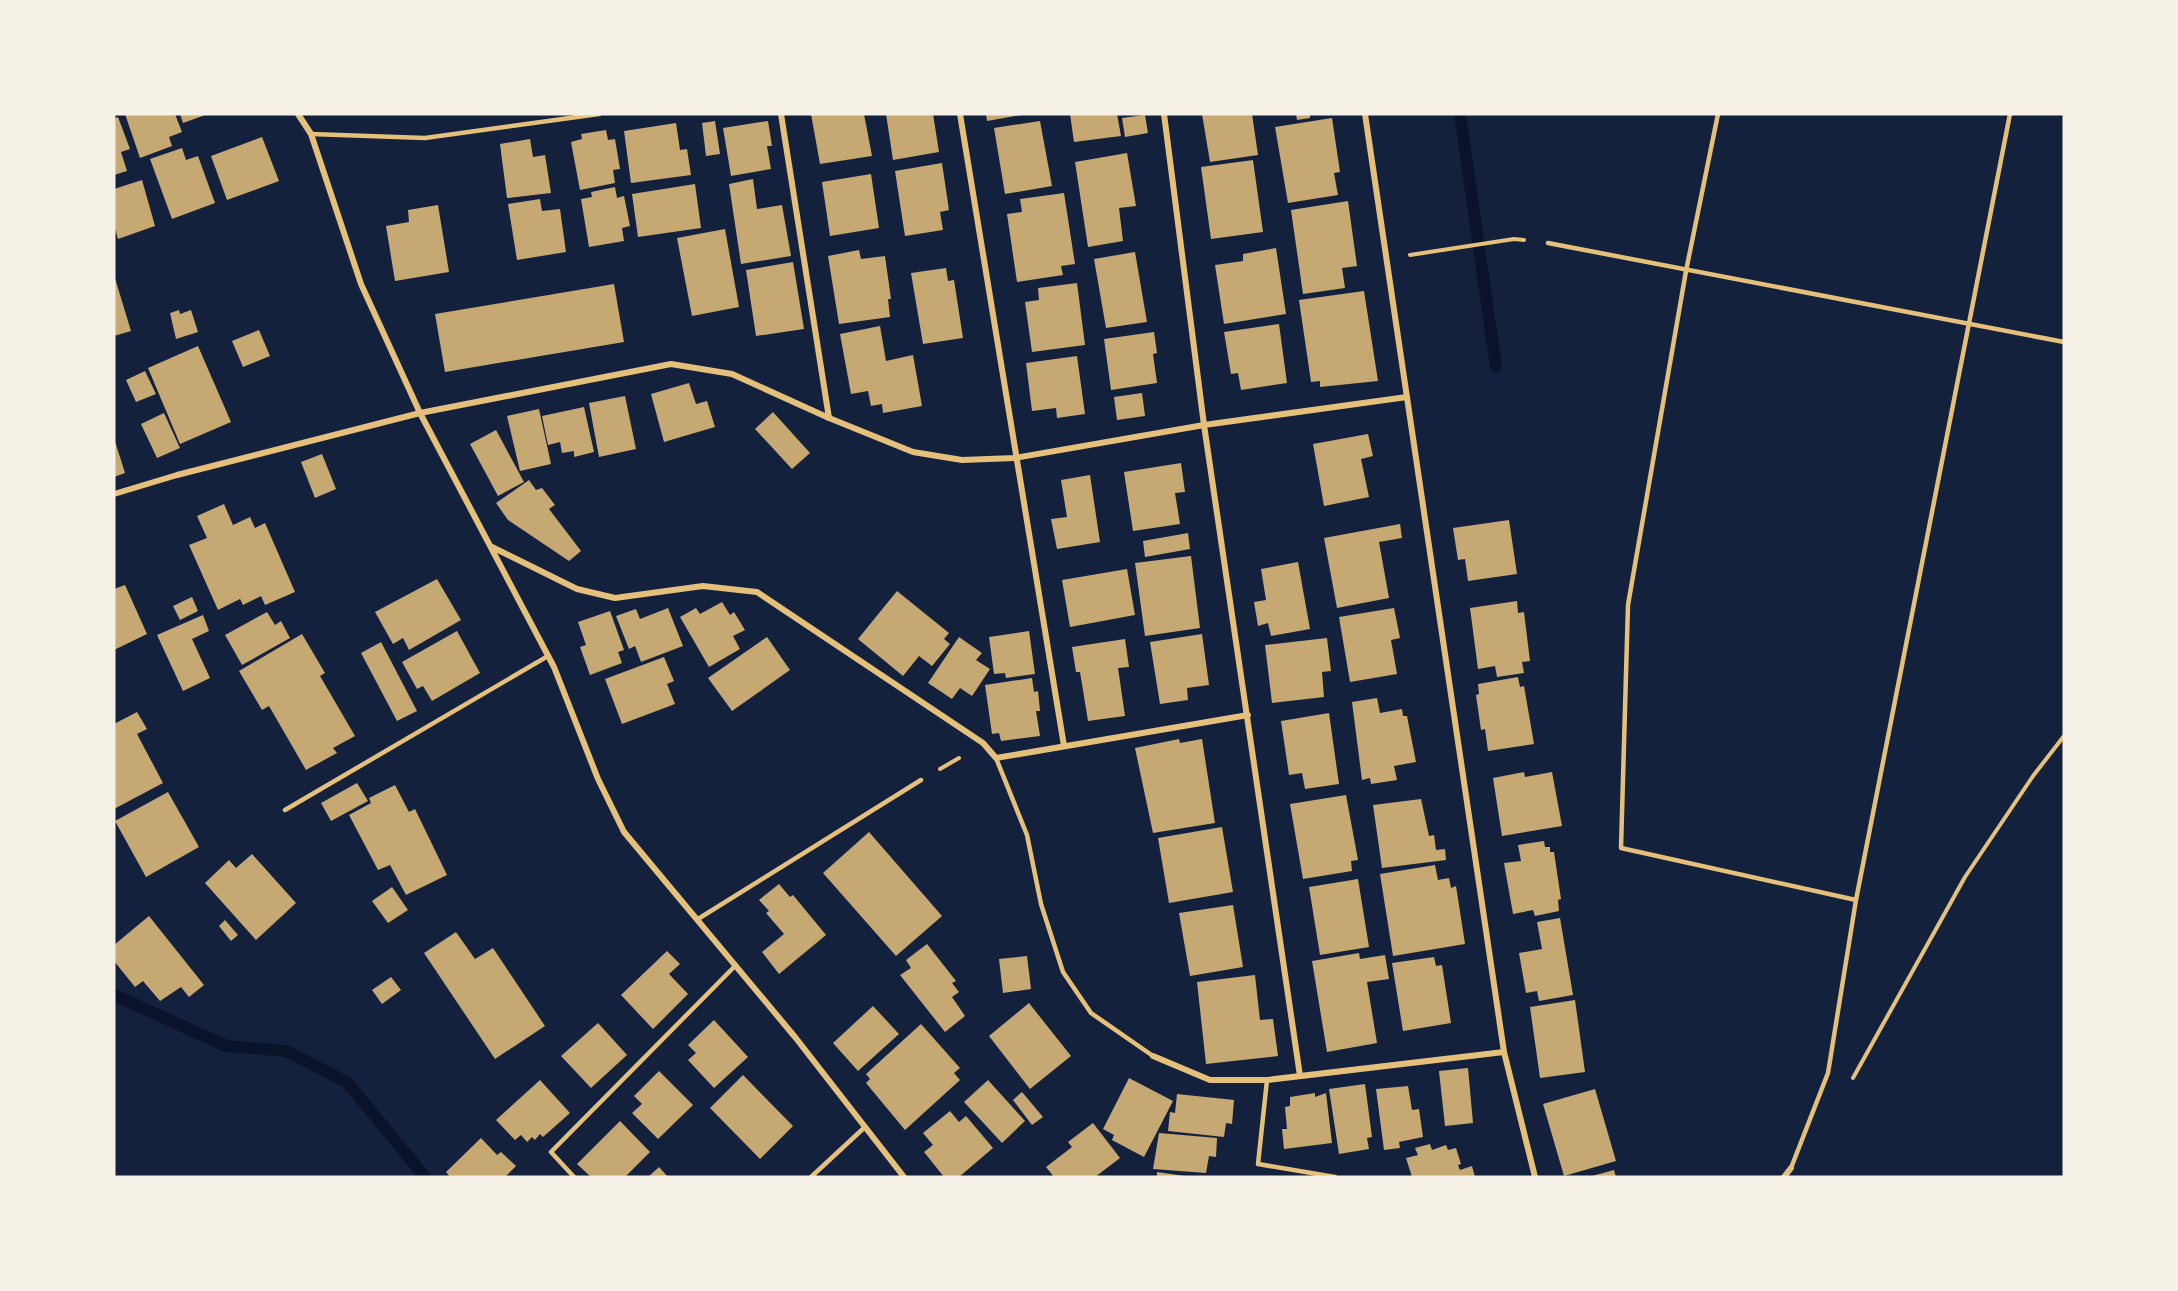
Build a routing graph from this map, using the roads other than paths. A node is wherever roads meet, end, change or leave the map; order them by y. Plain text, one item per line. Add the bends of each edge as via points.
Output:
1 (298, 114) edge
2 (599, 114) edge
3 (781, 114) edge
4 (960, 114) edge
5 (1164, 114) edge
6 (1365, 114) edge
7 (1718, 114) edge
8 (2010, 114) edge
9 (311, 134) junction
10 (1548, 243) road end
11 (1686, 271) junction
12 (1969, 325) junction
13 (2064, 342) edge
14 (1407, 397) junction
15 (420, 413) junction
16 (829, 418) junction
17 (1204, 425) junction
18 (1015, 458) junction
19 (114, 494) edge
20 (491, 547) junction
21 (548, 656) junction
22 (1248, 715) junction
23 (1064, 746) junction
24 (996, 759) junction
25 (921, 780) road end
26 (285, 810) dead end
27 (1856, 900) junction
28 (698, 919) junction
29 (736, 965) junction
30 (1504, 1052) junction
31 (1153, 1056) joint
32 (1300, 1076) junction
33 (1267, 1080) junction
34 (865, 1127) junction
35 (1791, 1168) joint
36 (574, 1177) edge
37 (811, 1177) edge
38 (904, 1177) edge
39 (1335, 1177) edge
40 (1535, 1177) edge
41 (1784, 1177) edge

1 - 9 street
2 - 9 lane via 425,138
3 - 16 street
4 - 18 street
5 - 17 street
6 - 14 street
7 - 11 lane
8 - 12 lane
9 - 15 street via 362,284
10 - 11 lane
11 - 12 lane
11 - 27 lane via 1628,605 1621,848
12 - 13 lane
12 - 27 lane
14 - 17 street
14 - 30 street
15 - 16 street via 671,364 732,374
15 - 19 street
15 - 20 street
16 - 18 street via 913,452 962,460
17 - 18 street
17 - 22 street
18 - 23 street
20 - 21 street
20 - 24 street via 577,589 615,598 704,586 757,592 983,743
21 - 26 lane
21 - 28 street via 624,832 660,879
22 - 23 street
22 - 32 street
23 - 24 street
24 - 31 lane via 1027,835 1041,904 1063,972 1091,1013
25 - 28 lane
27 - 35 lane via 1828,1073
28 - 29 street
29 - 34 street
29 - 36 lane via 551,1152
30 - 32 street
30 - 40 street
31 - 33 street via 1210,1080
32 - 33 street
33 - 39 lane via 1258,1164
34 - 37 lane
34 - 38 street
35 - 41 street

